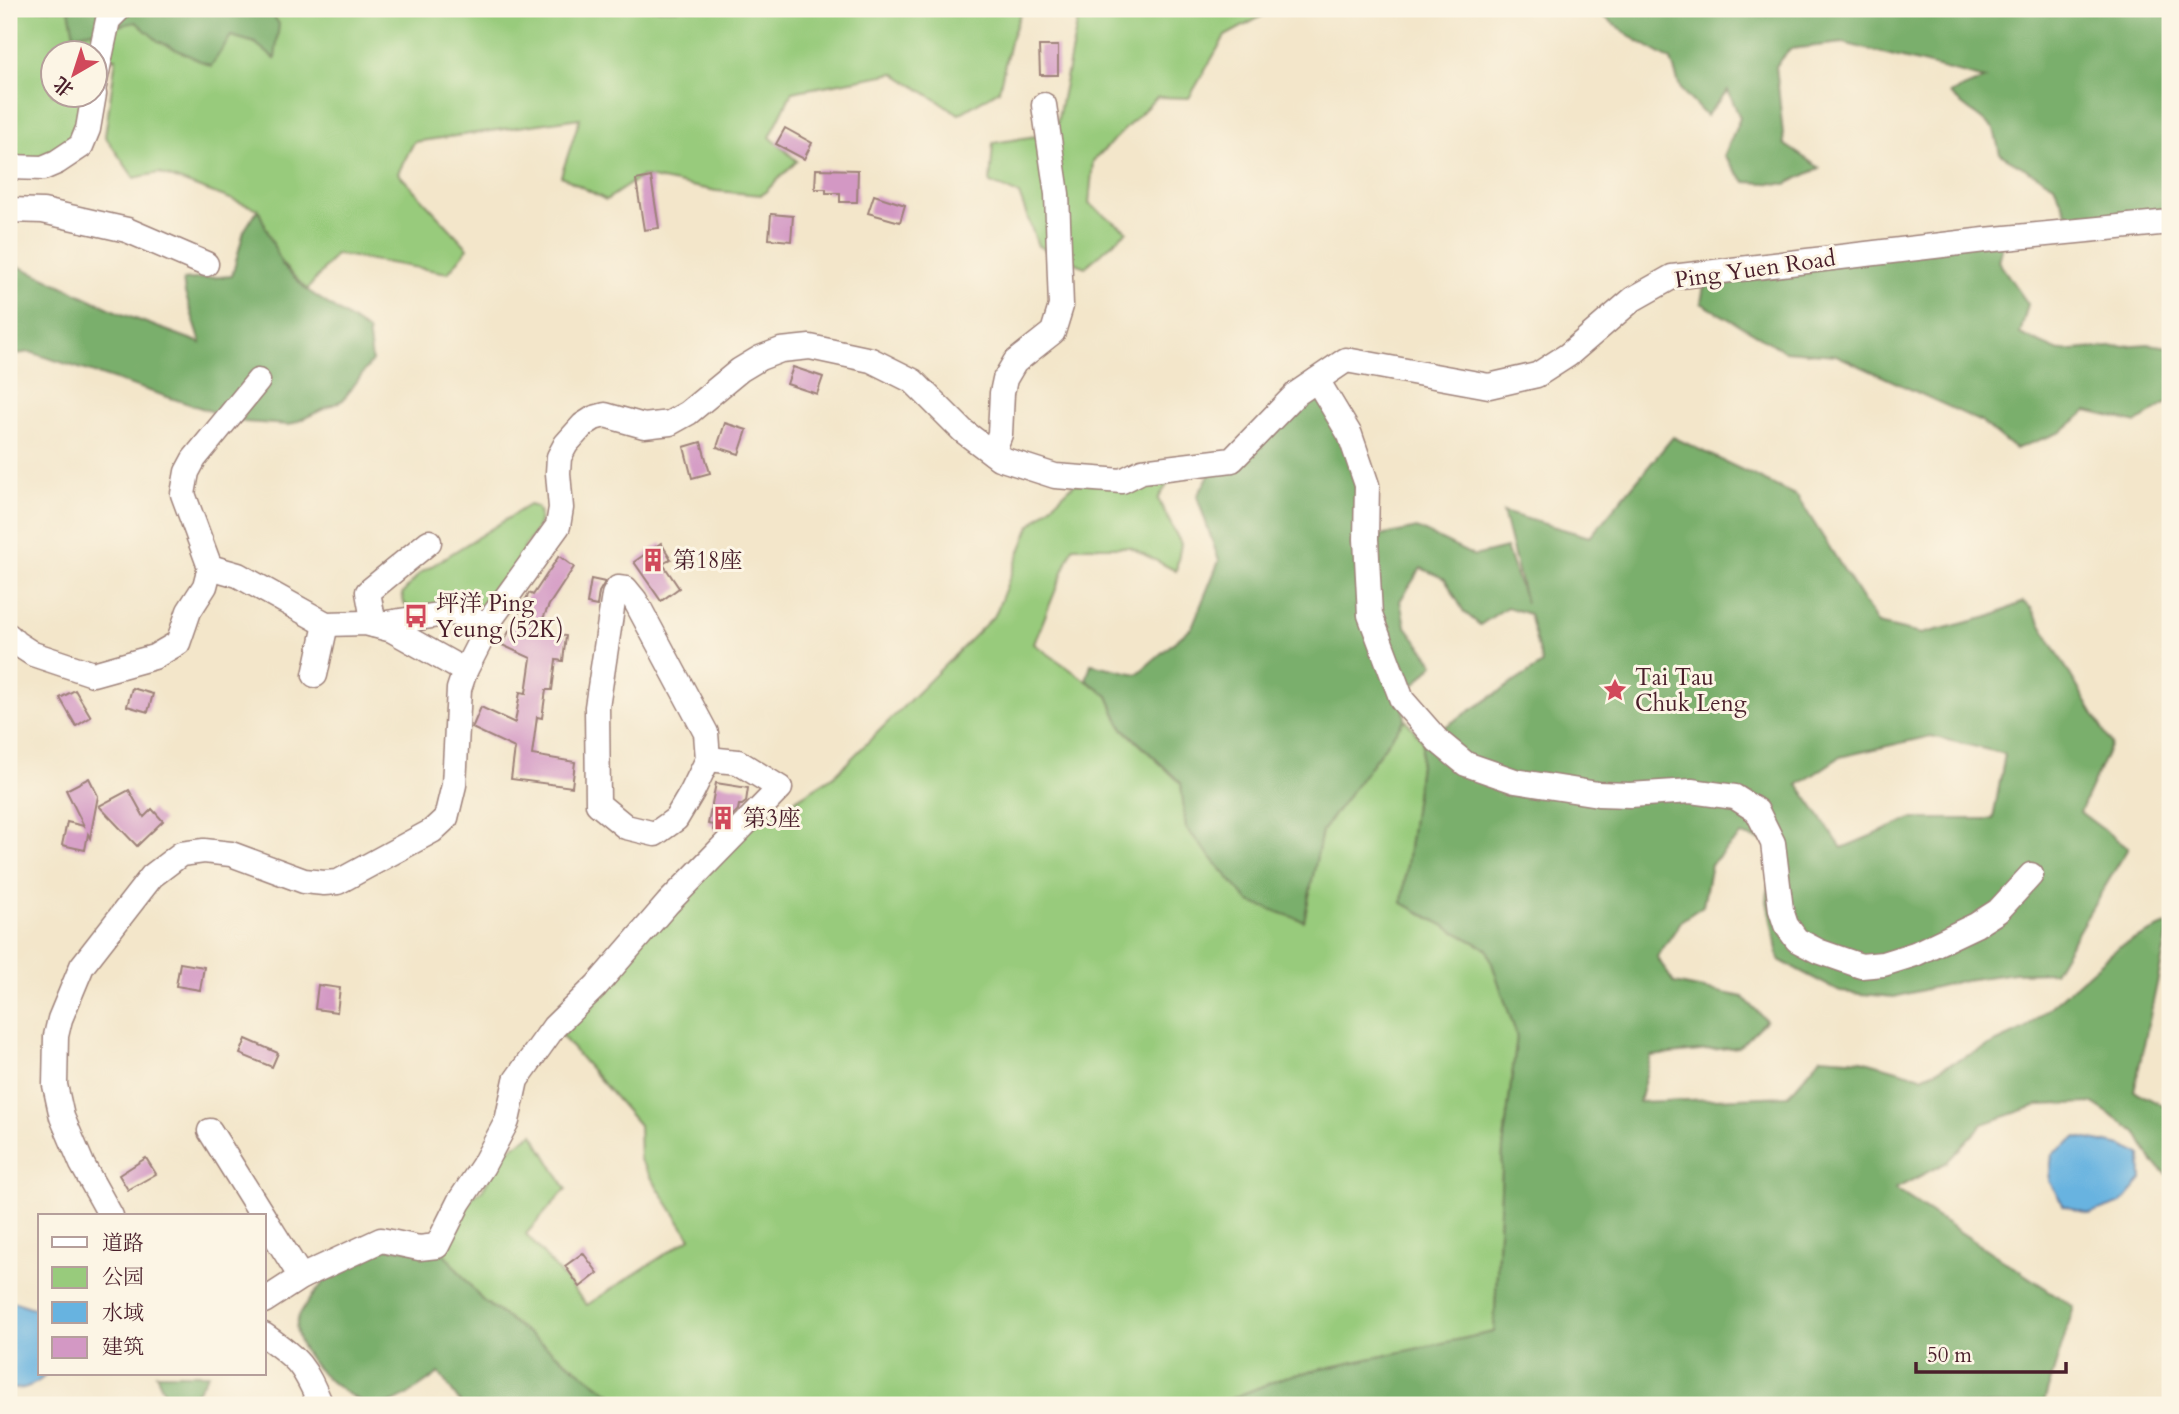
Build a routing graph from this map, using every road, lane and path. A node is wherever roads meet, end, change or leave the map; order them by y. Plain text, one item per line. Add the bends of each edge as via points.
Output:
1 (107, 13) edge
2 (103, 38) edge
3 (1044, 105) dead end
4 (91, 108) edge
5 (9, 167) edge
6 (9, 209) edge
7 (2170, 222) edge
8 (205, 264) dead end
9 (1317, 380) junction
10 (258, 381) dead end
11 (993, 453) junction
12 (429, 542) dead end
13 (210, 567) junction
14 (326, 624) junction
15 (374, 625) junction
16 (487, 625) junction
17 (9, 636) edge
18 (465, 671) junction
19 (314, 676) dead end
20 (708, 759) junction
21 (2031, 875) dead end
22 (210, 1131) dead end
23 (110, 1214) edge
24 (262, 1214) edge
25 (266, 1220) edge
26 (301, 1277) junction
27 (266, 1300) edge
28 (266, 1336) edge
29 (321, 1405) edge

1 - 2 street
3 - 11 street via 1057,194 1061,306 1053,332 1015,362 1005,379 1000,434
4 - 5 street via 81,146 43,168
6 - 8 street via 43,211 127,230
7 - 9 street, Ping Yuen Road via 1672,277 1633,299 1568,355 1537,375 1489,386 1346,360
9 - 11 street, Ping Yuen Road via 1296,394 1232,460 1142,471 1122,481 1055,476
9 - 21 street via 1350,435 1367,485 1370,615 1402,700 1438,741 1466,764 1516,781 1598,794 1691,791 1735,797 1757,811 1773,843 1781,910 1797,940 1861,966 1915,954 1976,925 1998,911
10 - 13 street via 187,472 183,494
11 - 16 street, Ping Yuen Road via 963,431 913,381 892,370 861,357 810,347 771,353 740,370 670,423 644,426 605,415 577,431 558,462 558,526
12 - 15 street via 368,592
13 - 14 street via 238,575
13 - 17 street via 178,643 154,657 93,674 33,654
14 - 15 street
14 - 19 street
15 - 16 street via 451,613
15 - 18 street via 393,630
16 - 18 street, Ping Yuen Road
18 - 23 street, Ping Yuen Road via 459,689 454,785 446,818 432,831 338,882 304,881 230,854 181,854 152,876 82,967 58,1027 55,1085 62,1117
20 - 20 street via 676,819 655,834 626,827 598,804 597,707 618,589 626,589 635,600 706,733
20 - 26 street via 738,762 780,788 554,1027 516,1080 507,1121 437,1246 419,1248 381,1240
22 - 24 street
25 - 26 street
26 - 27 street
28 - 29 street via 306,1371

